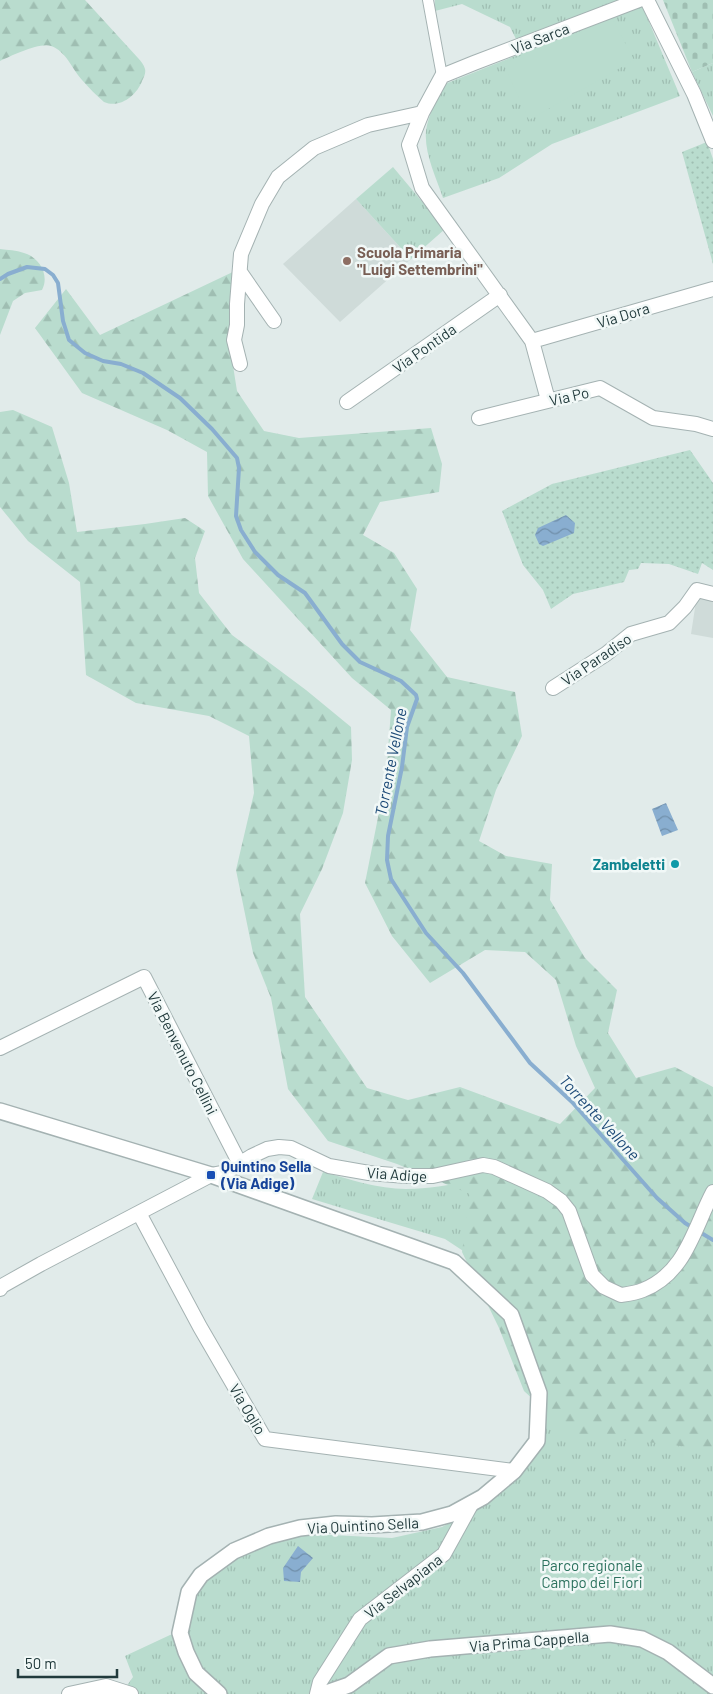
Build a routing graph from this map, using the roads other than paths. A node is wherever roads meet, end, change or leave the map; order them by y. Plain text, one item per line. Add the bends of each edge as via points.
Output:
1 (428, 0) edge
2 (639, 0) edge
3 (651, 3) edge
4 (442, 76) junction
5 (422, 113) junction
6 (713, 141) edge
7 (240, 272) junction
8 (713, 289) edge
9 (500, 295) junction
10 (274, 321) dead end
11 (532, 340) junction
12 (240, 364) dead end
13 (548, 400) junction
14 (347, 402) dead end
15 (479, 418) dead end
16 (713, 429) edge
17 (713, 594) edge
18 (553, 688) dead end
19 (0, 1048) edge
20 (0, 1110) edge
21 (240, 1164) junction
22 (211, 1175) junction
23 (713, 1192) edge
24 (139, 1212) junction
25 (0, 1289) edge
26 (514, 1471) junction
27 (472, 1503) junction
28 (713, 1686) edge
29 (348, 1689) edge
30 (69, 1694) edge
31 (131, 1694) edge
32 (219, 1694) edge
33 (322, 1694) edge

1 - 4 street
2 - 4 street, Via Sarca
3 - 6 street
4 - 5 street
5 - 7 street via 368,125 314,148 278,177 262,204 241,254
5 - 9 street via 409,146 422,188
7 - 10 street
7 - 12 street via 234,340
8 - 11 street, Via Dora
9 - 11 street
9 - 14 street, Via Pontida
11 - 13 street
13 - 15 street, Via Po
13 - 16 street, Via Po via 600,388 653,418
17 - 18 street, Via Paradiso via 697,590 669,623 631,634
19 - 21 street, Via Benvenuto Cellini via 144,977
20 - 22 street
21 - 22 street, Via Adige via 226,1172
21 - 23 street, Via Adige via 279,1147 291,1148 329,1166 397,1176 433,1176 483,1165 494,1167 547,1190 561,1201 569,1211 592,1275 604,1287 621,1296 644,1290 671,1273 690,1247
22 - 24 street, Via Adige
22 - 26 street, Via Quintino Sella via 454,1262 511,1315 539,1393 537,1441
24 - 25 street, Via Adige
24 - 26 street, Via Oglio via 200,1327 266,1439
26 - 27 street, Via Quintino Sella
27 - 32 street, Via Quintino Sella via 452,1514 422,1522 300,1528 234,1551 201,1575 189,1592 180,1633 196,1673
27 - 33 street, Via Selvapiana via 444,1554 360,1619 320,1682
28 - 29 street, Via Prima Cappella via 668,1652 642,1639 610,1634 430,1649 389,1656
29 - 33 street
30 - 31 street via 106,1686

